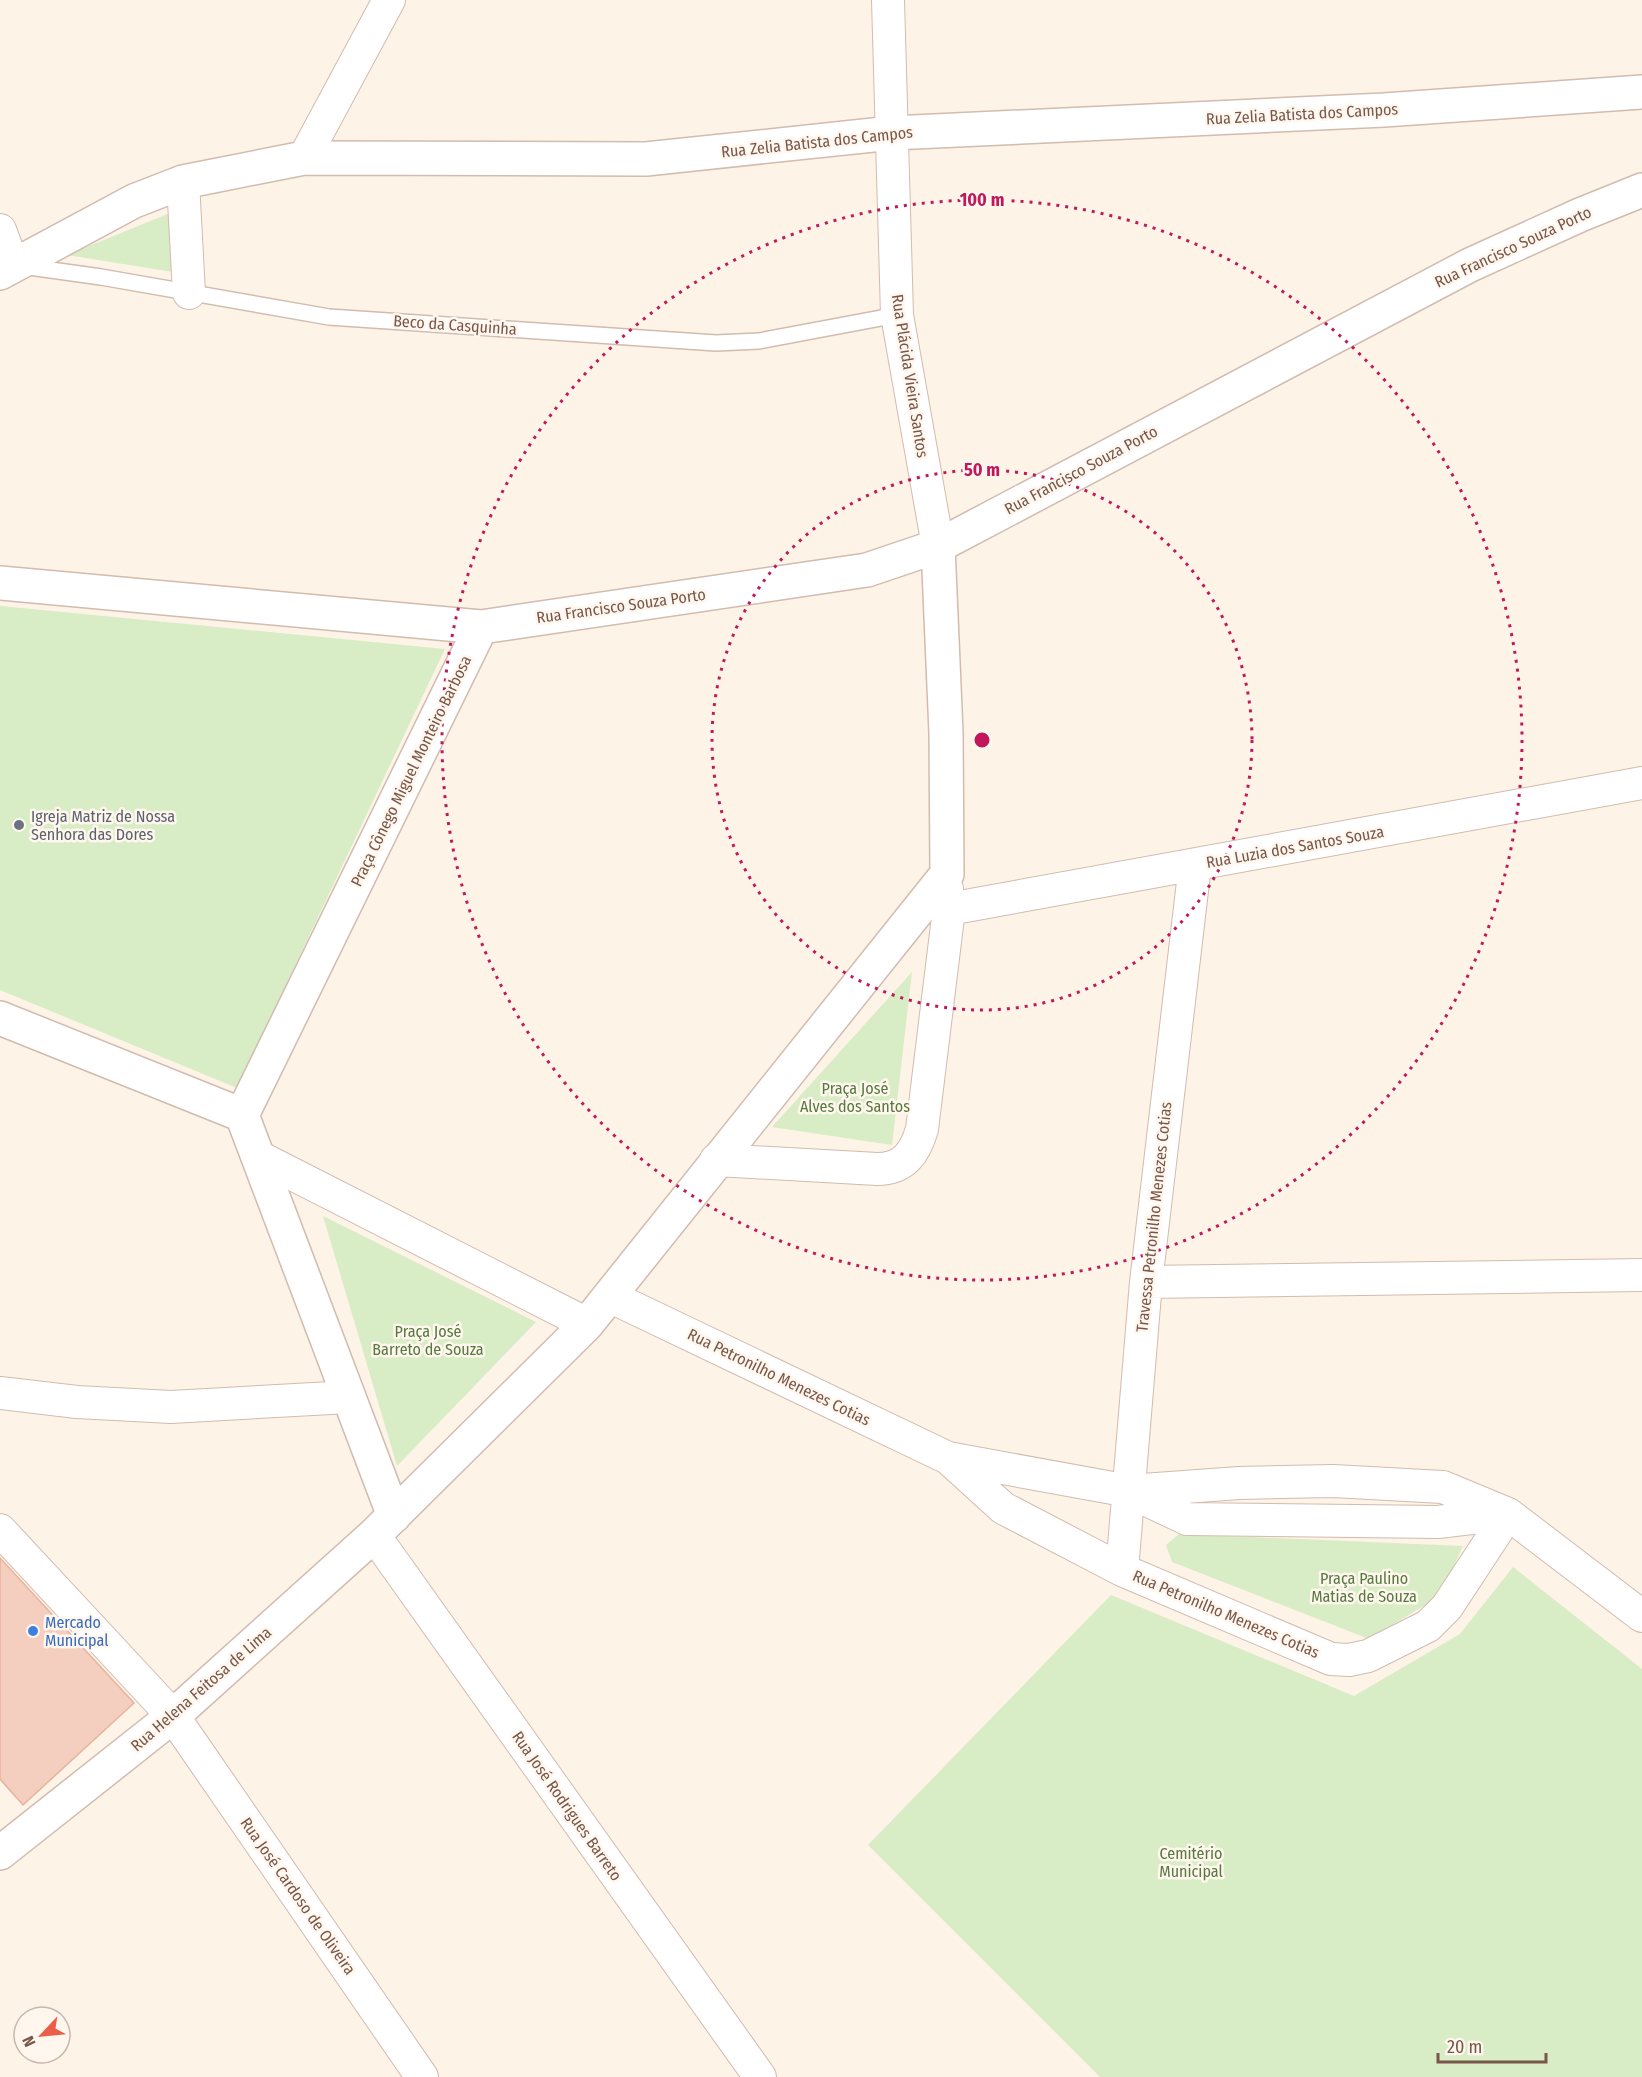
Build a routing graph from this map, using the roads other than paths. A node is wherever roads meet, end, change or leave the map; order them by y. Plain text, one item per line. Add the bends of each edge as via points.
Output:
1 (389, 0) edge
2 (888, 0) edge
3 (1642, 92) edge
4 (892, 133) junction
5 (304, 158) junction
6 (183, 182) junction
7 (1642, 190) edge
8 (0, 230) edge
9 (7, 269) edge
10 (189, 293) junction
11 (897, 315) junction
12 (938, 546) junction
13 (0, 583) edge
14 (481, 627) junction
15 (1642, 783) edge
16 (1195, 865) junction
17 (947, 874) junction
18 (948, 909) junction
19 (0, 1018) edge
20 (242, 1115) junction
21 (260, 1157) junction
22 (716, 1160) junction
23 (1642, 1275) edge
24 (1146, 1282) junction
25 (609, 1296) junction
26 (586, 1324) junction
27 (0, 1393) edge
28 (349, 1397) junction
29 (948, 1458) junction
30 (1129, 1491) junction
31 (1508, 1514) junction
32 (384, 1526) junction
33 (0, 1530) edge
34 (1122, 1570) junction
35 (1642, 1616) edge
36 (173, 1716) junction
37 (1, 1850) edge
38 (422, 2077) edge
39 (760, 2077) edge

1 - 5 street
2 - 4 street, Rua Plácida Vieira Santos
3 - 4 street, Rua Zelia Batista dos Campos via 1384,110
4 - 5 street, Rua Zelia Batista dos Campos via 646,159
4 - 11 street, Rua Plácida Vieira Santos
5 - 6 street, Rua Zelia Batista dos Campos
6 - 9 street, Rua Zelia Batista dos Campos via 134,201
6 - 10 street
7 - 12 street, Rua Francisco Souza Porto via 1570,219 1410,296
8 - 9 street
9 - 10 lane, Beco da Casquinha via 101,277
10 - 11 lane, Beco da Casquinha via 329,317 716,343 759,341
11 - 12 street, Rua Plácida Vieira Santos
12 - 14 street, Rua Francisco Souza Porto via 867,570
12 - 17 street
13 - 14 street
14 - 20 street, Praça Cônego Miguel Monteiro Barbosa
15 - 16 street, Rua Luzia dos Santos Souza
16 - 18 street, Rua Luzia dos Santos Souza
16 - 24 street, Travessa Petronilho Menezes Cotias
17 - 18 street
17 - 22 street
18 - 22 street via 922,1129 917,1146 907,1159 890,1169 877,1170
19 - 20 street
20 - 21 street
21 - 26 street
21 - 28 street
22 - 25 street
23 - 24 street
24 - 30 street, Travessa Petronilho Menezes Cotias
25 - 26 street
25 - 29 street, Rua Petronilho Menezes Cotias
26 - 32 street
27 - 28 street via 171,1407
28 - 32 street
29 - 30 street, Rua Petronilho Menezes Cotias
29 - 34 street, Rua Petronilho Menezes Cotias via 1003,1508
30 - 31 street, Rua Petronilho Menezes Cotias via 1239,1483 1387,1482 1443,1487
30 - 34 street, Travessa Petronilho Menezes Cotias
31 - 34 street, Rua Petronilho Menezes Cotias via 1447,1608 1428,1626 1368,1656 1349,1660 1331,1659 1306,1650
31 - 35 street, Rua Petronilho Menezes Cotias
32 - 36 street, Rua Helena Feitosa de Lima
32 - 39 street, Rua José Rodrigues Barreto
33 - 36 street, Rua José Cardoso de Oliveira
36 - 37 street, Rua Helena Feitosa de Lima
36 - 38 street, Rua José Cardoso de Oliveira

